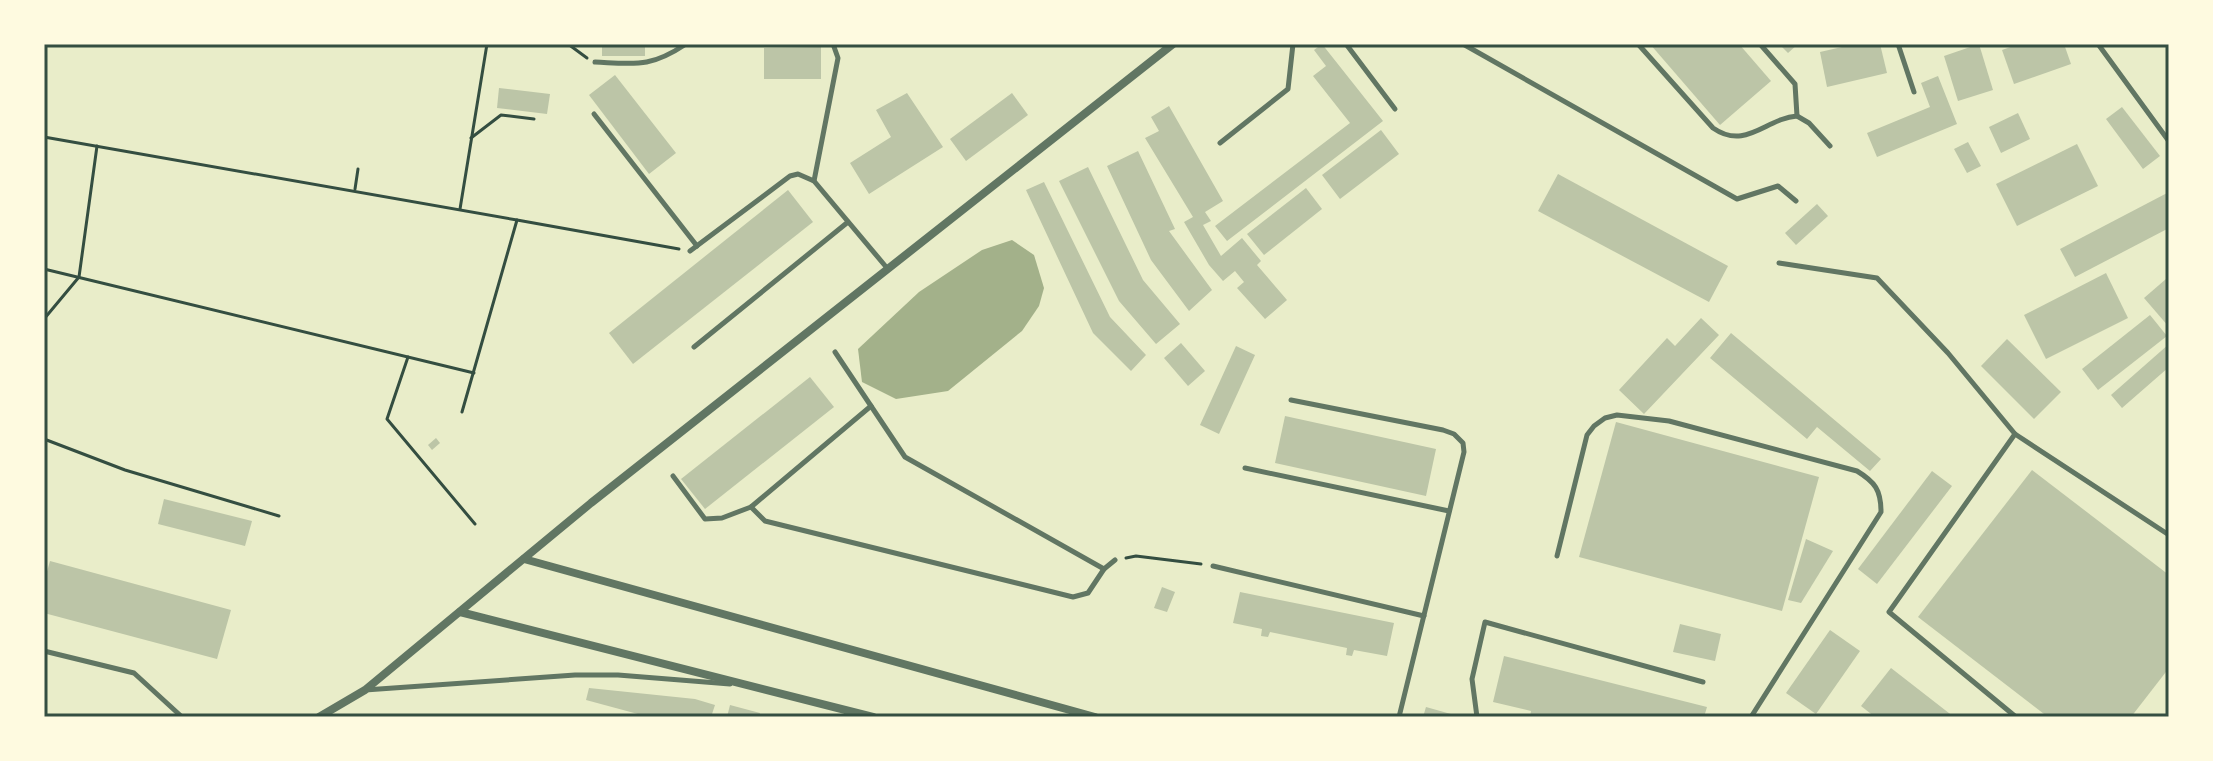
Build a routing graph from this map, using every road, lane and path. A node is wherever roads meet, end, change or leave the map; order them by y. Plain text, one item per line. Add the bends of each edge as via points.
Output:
1 (487, 44) edge
2 (568, 44) edge
3 (686, 44) edge
4 (833, 44) edge
5 (1173, 44) edge
6 (1293, 44) edge
7 (1346, 44) edge
8 (1463, 44) edge
9 (1638, 44) edge
10 (1760, 44) edge
11 (1898, 44) edge
12 (2098, 44) edge
13 (595, 62) joint
14 (1914, 92) dead end
15 (1395, 109) dead end
16 (594, 114) dead end
17 (1797, 116) junction
18 (534, 119) dead end
19 (44, 137) edge
20 (471, 138) junction
21 (2168, 140) edge
22 (1220, 143) dead end
23 (97, 146) junction
24 (1830, 146) dead end
25 (358, 169) dead end
26 (814, 181) junction
27 (355, 191) junction
28 (1796, 201) dead end
29 (460, 209) junction
30 (517, 220) junction
31 (848, 222) junction
32 (697, 246) junction
33 (690, 251) joint
34 (1779, 263) dead end
35 (44, 269) edge
36 (888, 269) junction
37 (79, 277) junction
38 (44, 319) edge
39 (694, 347) dead end
40 (835, 352) dead end
41 (408, 357) junction
42 (474, 373) junction
43 (1291, 400) dead end
44 (871, 406) junction
45 (462, 412) dead end
46 (2015, 434) junction
47 (44, 439) edge
48 (1245, 468) dead end
49 (673, 476) dead end
50 (751, 507) junction
51 (1449, 511) junction
52 (279, 516) dead end
53 (475, 524) dead end
54 (2169, 535) edge
55 (1557, 556) dead end
56 (524, 559) junction
57 (1115, 560) joint
58 (1213, 566) joint
59 (1104, 569) junction
60 (460, 612) junction
61 (1424, 616) junction
62 (44, 651) edge
63 (1703, 682) dead end
64 (743, 684) junction
65 (365, 690) junction
66 (182, 717) edge
67 (319, 717) edge
68 (873, 717) edge
69 (1095, 717) edge
70 (1399, 717) edge
71 (1477, 717) edge
72 (1751, 717) edge
73 (2016, 717) edge

1 - 20 path
2 - 13 path
3 - 13 lane via 644,64
4 - 26 lane via 838,58
5 - 36 street
6 - 22 lane via 1288,89
7 - 15 lane
8 - 28 lane via 1737,199 1778,186
9 - 17 lane via 1724,136 1738,137
10 - 17 lane via 1795,84
11 - 14 lane
12 - 21 lane
16 - 32 lane
17 - 24 lane
18 - 20 path via 501,115
19 - 23 path
20 - 29 path
23 - 27 path
23 - 37 path
25 - 27 path
26 - 31 lane
26 - 32 lane via 790,176
27 - 29 path
29 - 30 path
30 - 33 path
30 - 42 path
31 - 36 lane
31 - 39 lane
32 - 33 lane
34 - 46 lane via 1877,278
35 - 37 path
36 - 56 street
37 - 38 path
37 - 41 path
40 - 44 lane
41 - 42 path
41 - 53 path via 387,419
42 - 45 path
43 - 51 lane via 1454,434 1464,452
44 - 50 lane
44 - 59 lane via 905,457
46 - 54 lane
46 - 73 lane via 1889,612
47 - 52 path via 125,470
48 - 51 lane
49 - 50 lane via 705,519
50 - 59 lane via 765,521 1073,597 1088,593
51 - 61 lane
55 - 72 lane via 1587,435 1605,418 1617,415 1669,421 1857,471 1873,481 1881,495 1881,512
56 - 60 street
56 - 69 street
57 - 58 path via 1136,556
57 - 59 lane
58 - 61 lane
60 - 64 street
60 - 65 street
61 - 70 lane
62 - 66 lane via 134,673
63 - 71 lane via 1485,622 1472,679
64 - 65 lane via 575,675
64 - 68 street
65 - 67 street

